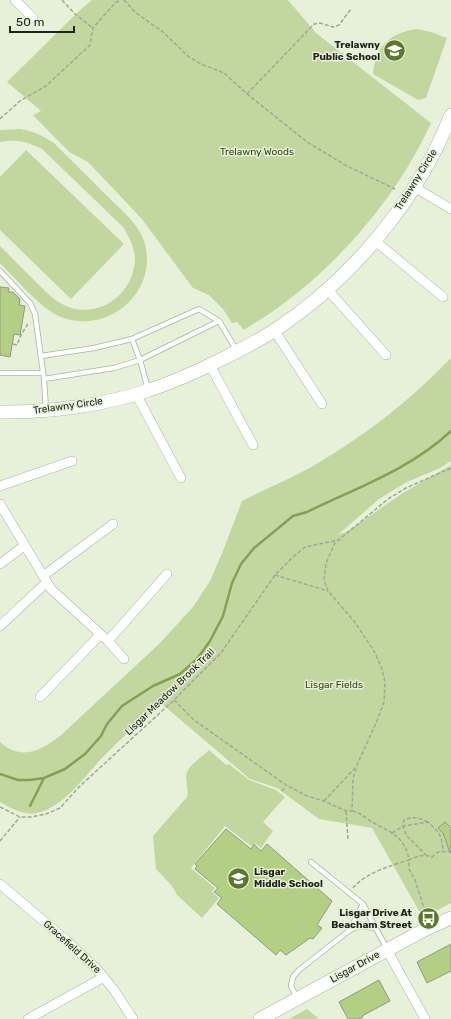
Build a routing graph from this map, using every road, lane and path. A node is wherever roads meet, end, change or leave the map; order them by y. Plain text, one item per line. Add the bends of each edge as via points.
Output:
1 (15, 0) edge
2 (62, 0) edge
3 (120, 0) edge
4 (124, 0) edge
5 (351, 9) dead end
6 (32, 18) dead end
7 (93, 28) junction
8 (246, 94) junction
9 (451, 115) edge
10 (0, 119) edge
11 (446, 142) edge
12 (414, 187) junction
13 (395, 189) dead end
14 (451, 209) edge
15 (374, 240) junction
16 (0, 271) edge
17 (327, 289) junction
18 (443, 297) dead end
19 (33, 310) junction
20 (219, 321) junction
21 (274, 330) junction
22 (132, 339) junction
23 (13, 344) dead end
24 (237, 351) junction
25 (386, 355) dead end
26 (41, 356) junction
27 (140, 360) junction
28 (210, 365) junction
29 (0, 373) edge
30 (43, 373) junction
31 (44, 379) junction
32 (149, 391) junction
33 (136, 394) junction
34 (322, 404) dead end
35 (46, 410) junction
36 (0, 412) edge
37 (253, 445) dead end
38 (72, 461) dead end
39 (451, 468) edge
40 (181, 478) dead end
41 (0, 486) edge
42 (0, 504) edge
43 (113, 524) dead end
44 (339, 540) junction
45 (24, 546) junction
46 (0, 564) edge
47 (167, 574) dead end
48 (275, 575) junction
49 (45, 579) junction
50 (328, 591) junction
51 (0, 626) edge
52 (100, 635) junction
53 (108, 641) junction
54 (124, 659) dead end
55 (40, 697) dead end
56 (174, 700) junction
57 (356, 767) junction
58 (286, 785) junction
59 (282, 791) dead end
60 (324, 801) junction
61 (0, 807) edge
62 (346, 810) junction
63 (352, 811) junction
64 (20, 817) junction
65 (428, 822) junction
66 (402, 826) junction
67 (392, 833) junction
68 (348, 840) dead end
69 (0, 841) edge
70 (443, 851) junction
71 (451, 851) edge
72 (426, 855) junction
73 (409, 860) junction
74 (311, 862) dead end
75 (0, 884) edge
76 (349, 893) junction
77 (363, 904) junction
78 (427, 917) dead end
79 (451, 918) edge
80 (376, 928) junction
81 (350, 930) junction
82 (387, 950) junction
83 (104, 977) junction
84 (298, 999) junction
85 (28, 1019) edge
86 (133, 1019) edge
87 (260, 1019) edge
88 (425, 1019) edge

1 - 6 street
2 - 7 path
3 - 7 path
4 - 8 path via 189,57 224,73
5 - 8 path via 339,24 333,27 314,24
7 - 10 path via 90,45 46,86 20,101
8 - 13 path via 307,142 345,165
9 - 11 street, Trelawny Circle
11 - 12 street, Trelawny Circle
12 - 14 street
12 - 15 street, Trelawny Circle
15 - 17 street, Trelawny Circle
15 - 18 street
16 - 19 lane via 30,303
17 - 21 street, Trelawny Circle
17 - 25 street
19 - 23 path via 18,345
19 - 26 lane
20 - 22 lane via 199,309
20 - 24 lane
20 - 27 lane
21 - 24 street, Trelawny Circle
21 - 34 street
22 - 26 lane
22 - 27 lane
24 - 28 street, Trelawny Circle
26 - 30 lane
27 - 31 lane via 114,368
27 - 32 lane
28 - 32 street, Trelawny Circle
28 - 37 street
29 - 30 lane
30 - 31 lane
31 - 35 lane
32 - 33 street, Trelawny Circle
33 - 35 street, Trelawny Circle
33 - 40 street
35 - 36 street, Trelawny Circle
38 - 41 street
39 - 44 path, Lisgar Meadow Brook Trail via 388,499
42 - 45 street
43 - 49 street
44 - 48 path, Lisgar Meadow Brook Trail via 305,547
44 - 50 path via 335,542 326,563 324,580
45 - 46 street
45 - 49 street
47 - 53 street
48 - 50 path
48 - 56 path, Lisgar Meadow Brook Trail via 221,653
49 - 51 street
49 - 52 street via 51,589
50 - 57 path via 374,651 385,682 384,702
52 - 53 street
52 - 55 street
53 - 54 street
56 - 58 path via 194,720
56 - 64 path, Lisgar Meadow Brook Trail via 80,786 60,808 46,814
57 - 60 path
57 - 63 path
58 - 59 path
58 - 60 path
60 - 62 path
61 - 64 path
62 - 63 path
62 - 68 path
63 - 67 path via 357,811
64 - 69 path
65 - 66 path
65 - 66 path via 418,817 409,818 404,820
65 - 70 path via 440,833
66 - 67 path
66 - 72 path via 406,835
67 - 73 path via 407,849
70 - 71 path
70 - 72 path via 432,857
72 - 73 path
73 - 76 path via 385,867 357,883
73 - 78 path via 409,869
74 - 76 lane
75 - 83 street, Gracefield Drive via 88,960
76 - 77 lane
77 - 80 lane
77 - 81 lane
79 - 82 street, Lisgar Drive
80 - 81 lane via 359,926
80 - 82 lane
81 - 84 lane via 293,977 291,986
82 - 84 street, Lisgar Drive
82 - 88 street
83 - 85 street
83 - 86 street, Gracefield Drive
84 - 87 street, Lisgar Drive

